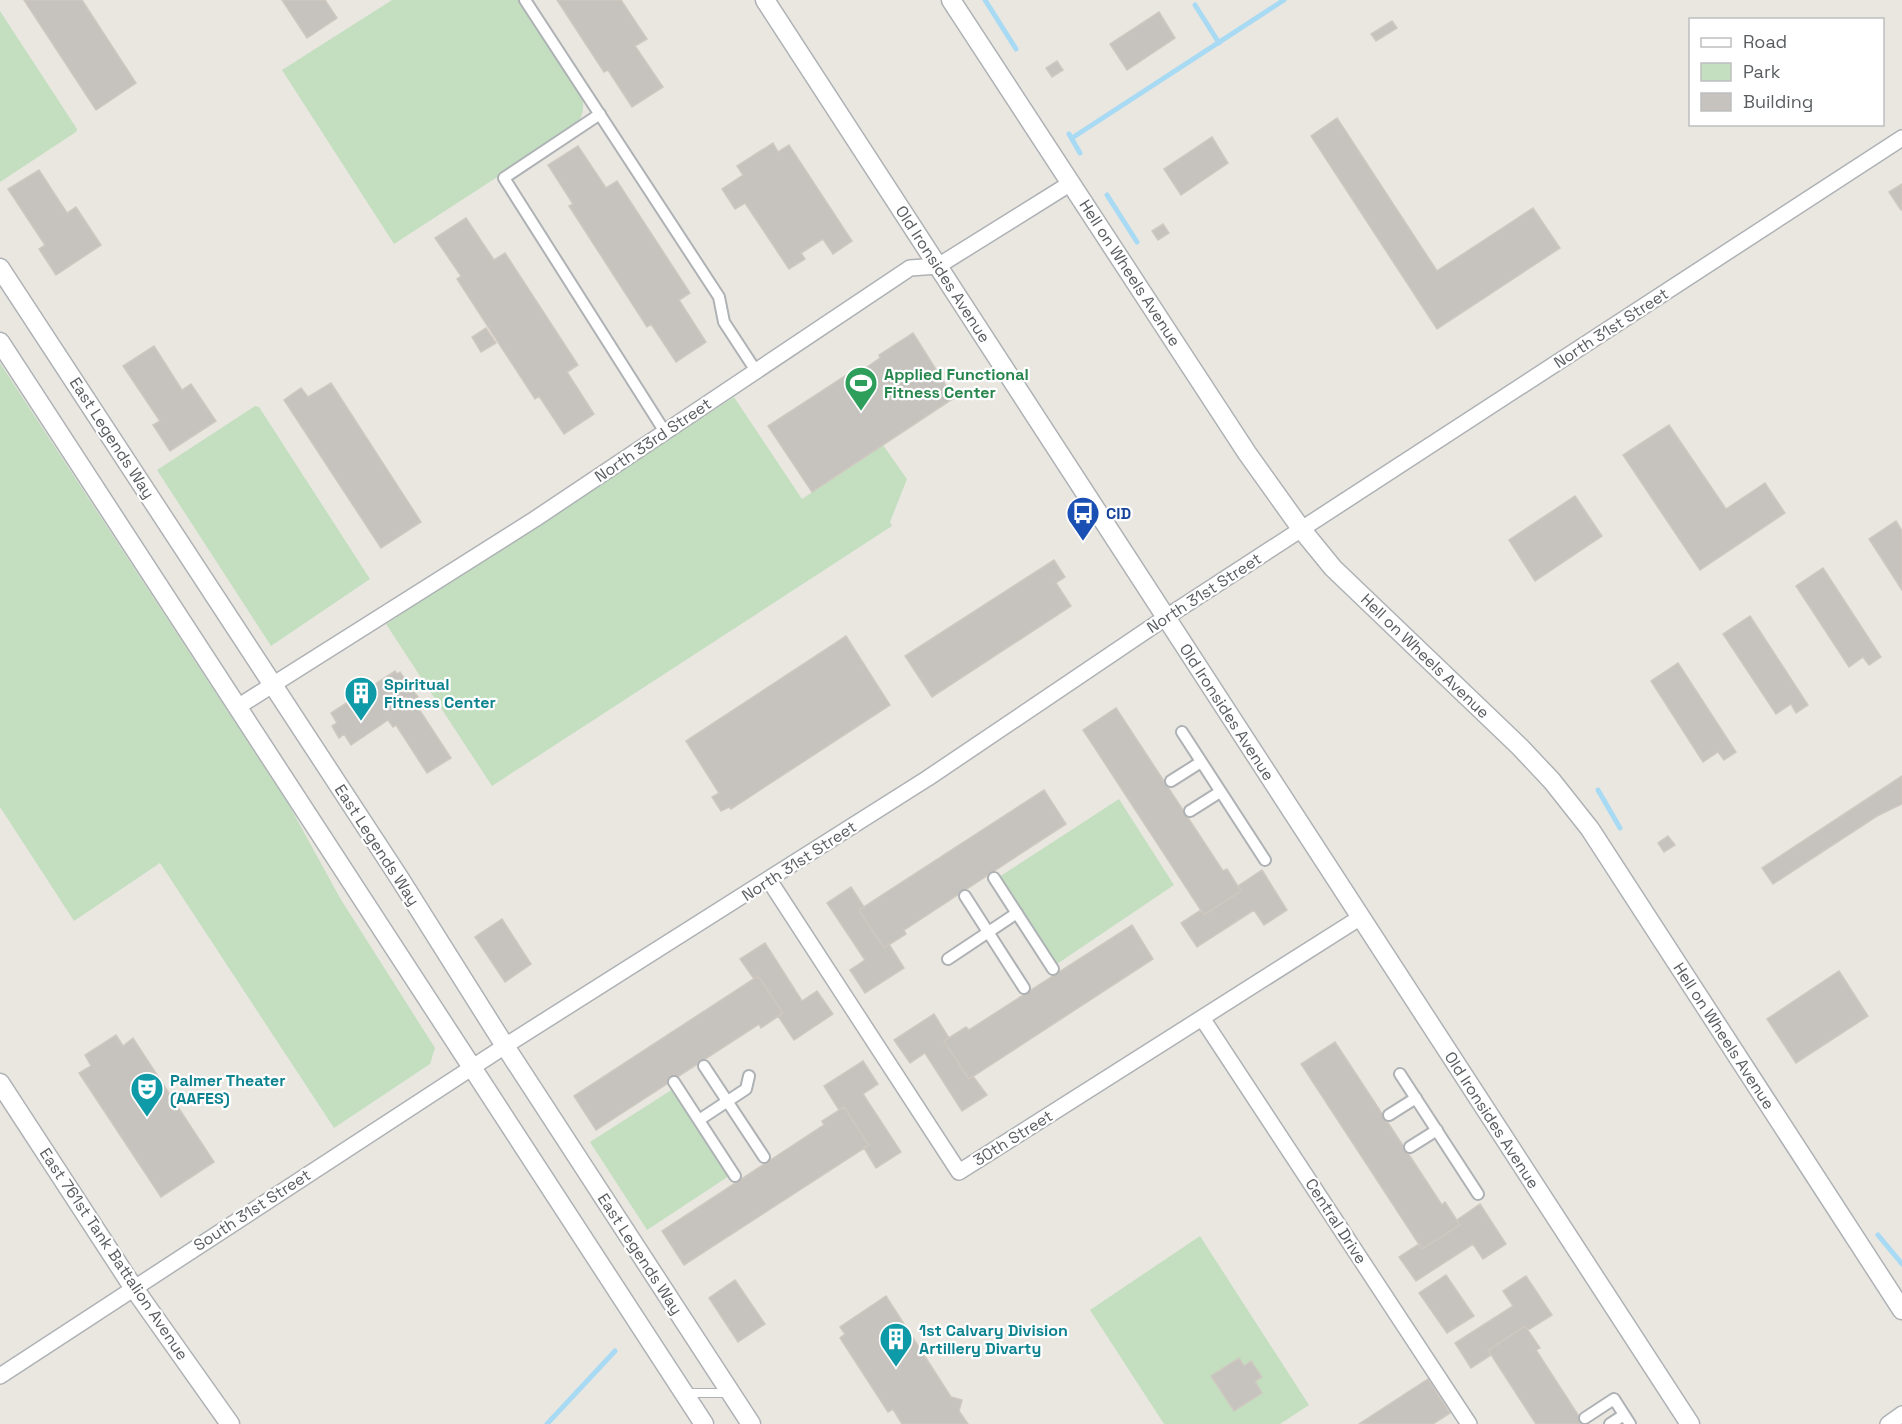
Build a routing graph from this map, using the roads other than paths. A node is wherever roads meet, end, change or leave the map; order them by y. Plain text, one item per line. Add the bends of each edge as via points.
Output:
1 (525, 0) edge
2 (765, 0) edge
3 (951, 0) edge
4 (600, 114) junction
5 (1902, 138) edge
6 (1071, 183) junction
7 (938, 266) junction
8 (0, 268) edge
9 (0, 342) edge
10 (756, 371) junction
11 (665, 432) junction
12 (1302, 530) junction
13 (1165, 618) junction
14 (273, 684) junction
15 (239, 706) junction
16 (1182, 732) dead end
17 (1201, 762) junction
18 (1171, 781) dead end
19 (1220, 792) junction
20 (1190, 811) dead end
21 (1264, 860) dead end
22 (994, 878) dead end
23 (769, 879) junction
24 (964, 896) dead end
25 (1017, 913) junction
26 (1361, 917) junction
27 (988, 932) junction
28 (948, 959) dead end
29 (1053, 969) dead end
30 (1024, 988) dead end
31 (1202, 1018) junction
32 (505, 1046) junction
33 (704, 1065) dead end
34 (472, 1067) junction
35 (1400, 1074) dead end
36 (749, 1076) dead end
37 (674, 1082) dead end
38 (0, 1083) edge
39 (1416, 1098) junction
40 (728, 1101) junction
41 (1389, 1115) dead end
42 (699, 1120) junction
43 (1437, 1130) junction
44 (1410, 1147) dead end
45 (764, 1157) dead end
46 (735, 1176) dead end
47 (1478, 1194) dead end
48 (133, 1287) junction
49 (1902, 1310) edge
50 (0, 1376) edge
51 (684, 1393) junction
52 (730, 1393) junction
53 (1902, 1414) edge
54 (1585, 1418) dead end
55 (1627, 1419) edge
56 (230, 1424) edge
57 (704, 1424) edge
58 (751, 1424) edge
59 (1469, 1424) edge
60 (1610, 1424) edge
61 (1690, 1424) edge
62 (1888, 1424) edge

1 - 4 street
2 - 7 street, Old Ironsides Avenue
3 - 6 street, Hell on Wheels Avenue
4 - 10 street via 719,297 724,322
4 - 11 street via 504,178
5 - 12 street, North 31st Street
6 - 7 street, North 33rd Street
6 - 12 street, Hell on Wheels Avenue via 1247,453
7 - 10 street, North 33rd Street via 910,268
7 - 13 street, Old Ironsides Avenue
8 - 14 street, East Legends Way
9 - 15 street
10 - 11 street, North 33rd Street
11 - 14 street, North 33rd Street
12 - 13 street, North 31st Street
12 - 49 street, Hell on Wheels Avenue via 1333,568 1520,747 1571,804
13 - 23 street, North 31st Street via 928,778
13 - 26 street, Old Ironsides Avenue
14 - 15 street, North 33rd Street
14 - 32 street, East Legends Way
15 - 34 street
16 - 17 street
17 - 18 street
17 - 19 street
19 - 20 street
19 - 21 street
22 - 25 street
23 - 31 street, 30th Street via 959,1172
23 - 32 street, North 31st Street
24 - 27 street
25 - 27 street
25 - 29 street
26 - 31 street, 30th Street
26 - 61 street, Old Ironsides Avenue
27 - 28 street
27 - 30 street
31 - 59 street, Central Drive
32 - 34 street, South 31st Street
32 - 52 street, East Legends Way
33 - 40 street
34 - 48 street, South 31st Street
34 - 51 street
35 - 39 street
36 - 40 street via 746,1089
37 - 42 street
38 - 48 street, East 761st Tank Battalion Avenue
39 - 41 street
39 - 43 street
40 - 42 street
40 - 45 street
42 - 46 street
43 - 44 street
43 - 47 street
48 - 50 street, South 31st Street
48 - 56 street, East 761st Tank Battalion Avenue
51 - 52 lane
51 - 57 street
52 - 58 street, East Legends Way
53 - 62 street
54 - 55 street via 1614,1399
55 - 60 street

